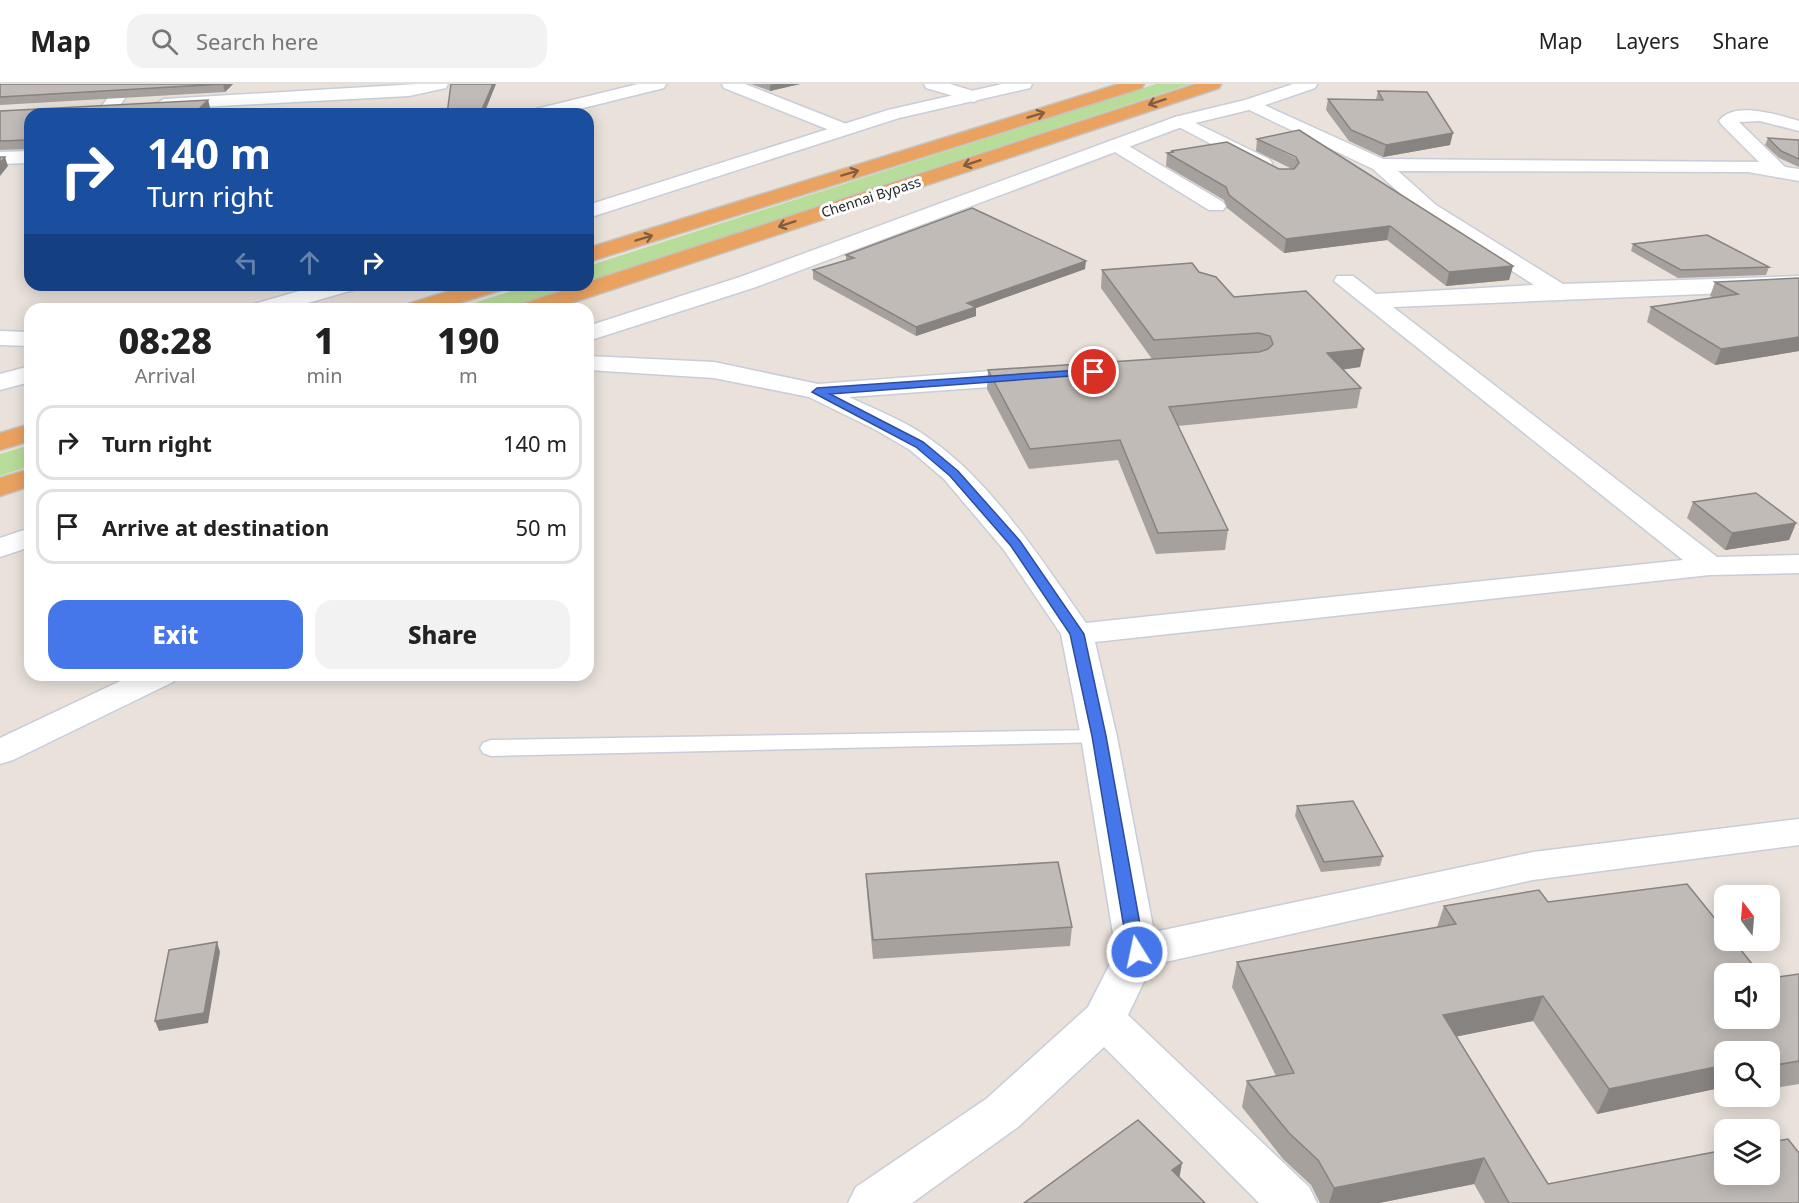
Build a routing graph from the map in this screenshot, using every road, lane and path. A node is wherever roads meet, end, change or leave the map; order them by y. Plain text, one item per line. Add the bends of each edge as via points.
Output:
1 (127, 84) edge
2 (440, 84) edge
3 (658, 84) edge
4 (730, 84) edge
5 (932, 84) edge
6 (1024, 84) edge
7 (1136, 84) edge
8 (1213, 84) edge
9 (1309, 84) edge
10 (974, 97) junction
11 (1251, 104) junction
12 (110, 107) junction
13 (88, 108) edge
14 (562, 108) edge
15 (1181, 121) junction
16 (1798, 125) edge
17 (843, 129) junction
18 (1117, 145) junction
19 (24, 157) edge
20 (0, 158) edge
21 (1380, 165) junction
22 (1275, 169) edge
23 (1778, 170) junction
24 (1799, 175) edge
25 (1216, 206) dead end
26 (594, 210) edge
27 (594, 253) edge
28 (1345, 281) dead end
29 (594, 288) edge
30 (324, 291) edge
31 (474, 291) edge
32 (585, 291) edge
33 (1558, 291) junction
34 (1795, 293) edge
35 (1371, 302) junction
36 (283, 303) edge
37 (435, 303) edge
38 (548, 303) edge
39 (594, 332) edge
40 (0, 338) edge
41 (24, 339) edge
42 (594, 363) edge
43 (1054, 375) edge
44 (24, 376) edge
45 (0, 382) edge
46 (817, 392) junction
47 (24, 434) edge
48 (0, 442) edge
49 (24, 479) edge
50 (0, 487) edge
51 (24, 539) edge
52 (0, 548) edge
53 (1799, 564) edge
54 (1710, 567) junction
55 (1077, 634) junction
56 (148, 681) edge
57 (1099, 736) junction
58 (491, 748) dead end
59 (0, 752) edge
60 (1799, 832) edge
61 (1137, 952) junction
62 (1104, 1019) junction
63 (873, 1203) edge
64 (1292, 1203) edge

1 - 12 street
2 - 12 street via 409,91
3 - 14 street
4 - 17 street
5 - 10 street
6 - 10 street
27 -> 7 highway, Chennai Bypass
8 -> 29 highway, Chennai Bypass
9 - 11 street
10 - 17 street
11 - 15 street
11 - 21 street
12 - 13 street
15 - 18 street
15 - 22 street
16 - 23 street via 1760,116 1732,117 1728,121
17 - 26 street
18 - 25 street
18 - 39 street via 748,282
19 - 20 street
21 - 23 street via 1748,166
21 - 33 street via 1429,209
23 - 24 street
28 - 35 street
30 - 36 street
31 - 37 highway
32 -> 38 highway, Chennai Bypass
33 - 34 street via 1756,285
33 - 35 street
35 - 54 street
40 - 41 street
42 - 46 street via 714,370
43 - 46 street
44 - 45 street
46 - 55 street via 920,444 954,473 1015,544
47 - 48 highway
49 - 50 highway
51 - 52 street
53 - 54 street
54 - 55 street
55 - 57 street
56 - 59 street
57 - 58 lane
57 - 61 street
60 - 61 street via 1533,866
61 - 62 street
62 - 63 street via 1002,1113
62 - 64 street

